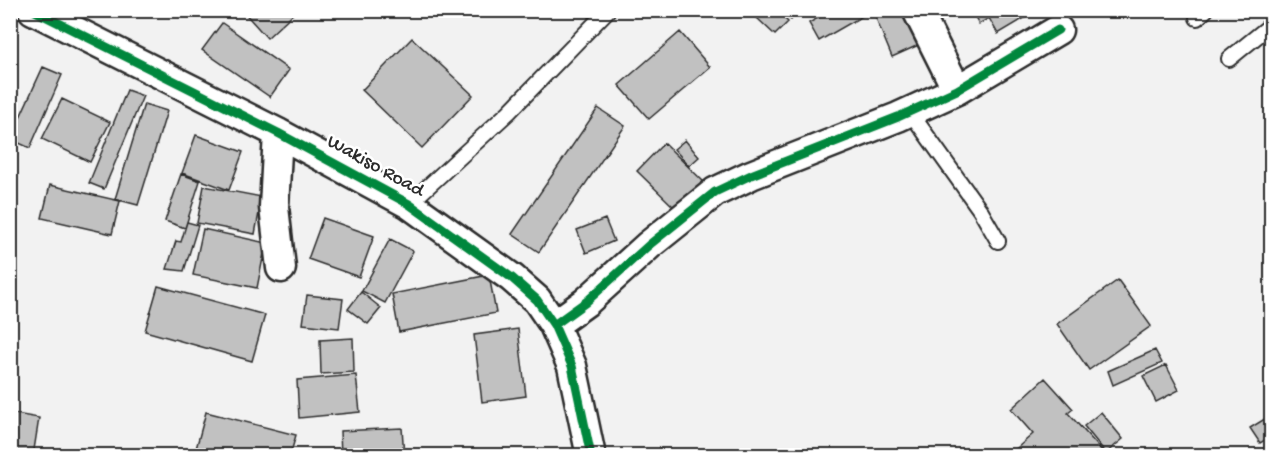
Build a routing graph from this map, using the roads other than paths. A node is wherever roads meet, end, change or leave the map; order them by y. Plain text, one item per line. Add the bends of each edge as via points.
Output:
1 (33, 10) edge
2 (608, 10) edge
3 (917, 10) edge
4 (1272, 24) edge
5 (1058, 30) dead end
6 (1229, 59) dead end
7 (957, 90) junction
8 (910, 112) junction
9 (278, 133) junction
10 (409, 204) junction
11 (998, 241) dead end
12 (281, 268) dead end
13 (554, 325) junction
14 (591, 456) edge

1 - 9 street, Wakiso Road
2 - 10 lane via 509,112
3 - 7 street
4 - 6 lane
5 - 7 street
7 - 8 street
8 - 11 lane
8 - 13 street via 715,192
9 - 10 street, Wakiso Road
9 - 12 street via 274,207
10 - 13 street, Wakiso Road via 512,278 537,300
13 - 14 street, Wakiso Road via 572,366

